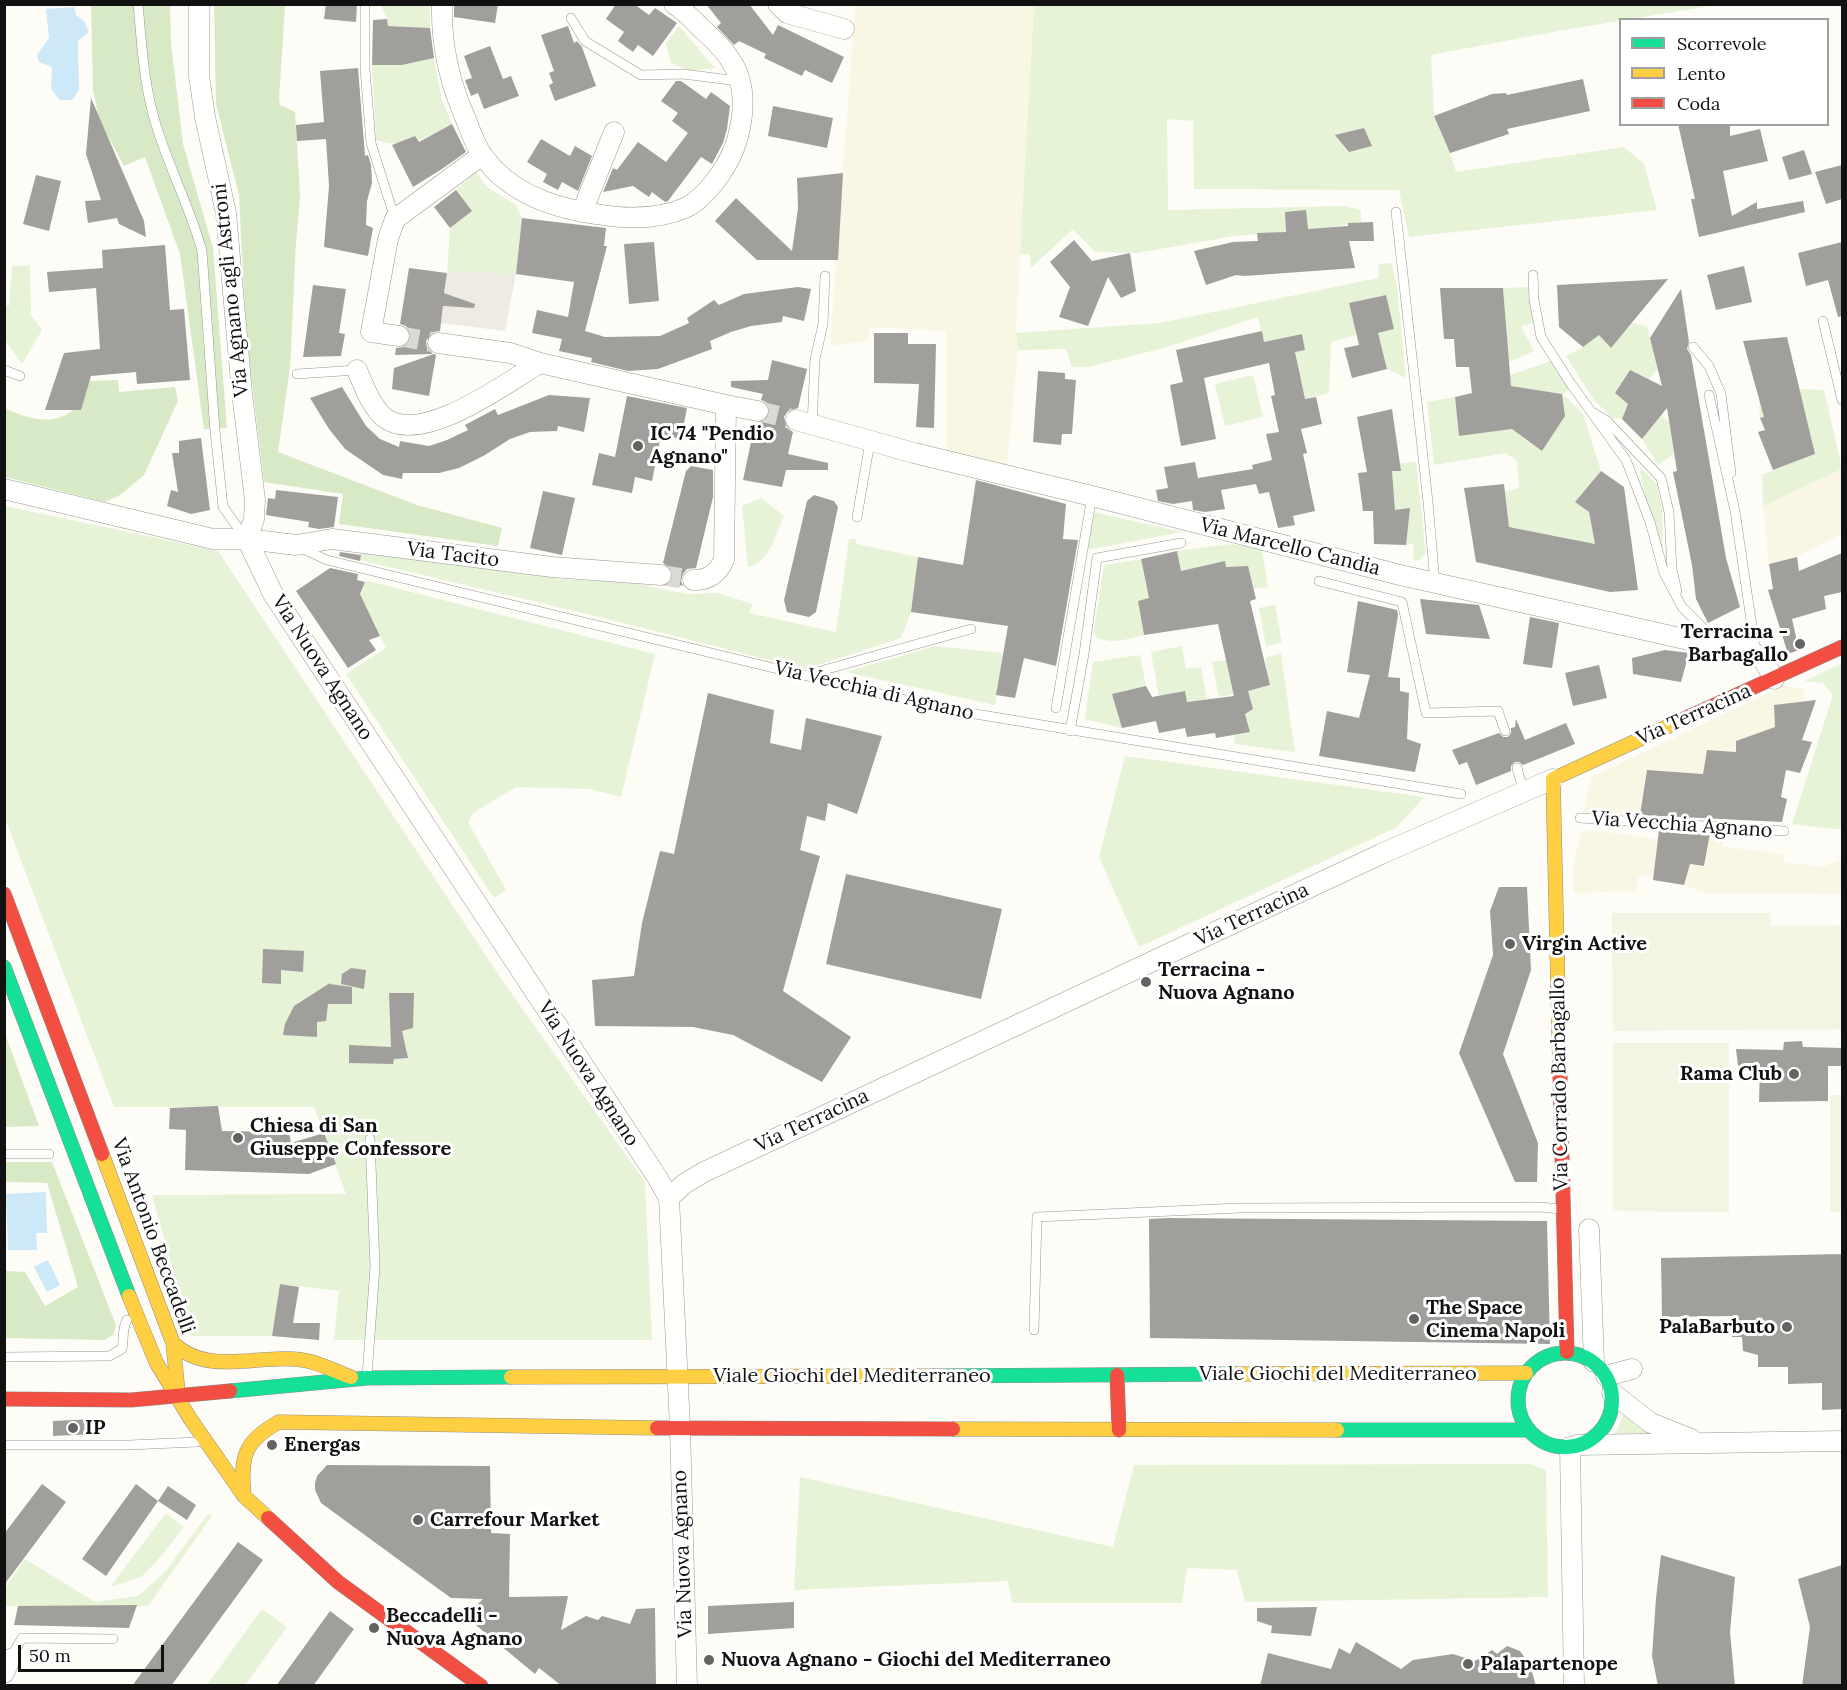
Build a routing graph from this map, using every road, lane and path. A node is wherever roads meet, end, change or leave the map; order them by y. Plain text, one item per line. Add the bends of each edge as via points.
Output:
1 (138, 4) edge
2 (199, 4) edge
3 (365, 4) edge
4 (442, 4) edge
5 (674, 4) edge
6 (778, 4) edge
7 (571, 18) dead end
8 (844, 29) dead end
9 (739, 81) junction
10 (614, 132) dead end
11 (482, 155) junction
12 (582, 212) junction
13 (1396, 212) dead end
14 (395, 219) junction
15 (1533, 275) dead end
16 (825, 276) dead end
17 (1823, 321) dead end
18 (399, 336) tunnel mouth
19 (438, 343) tunnel mouth
20 (1693, 347) dead end
21 (540, 363) junction
22 (4, 370) edge
23 (357, 370) joint
24 (297, 375) dead end
25 (20, 376) dead end
26 (1709, 395) dead end
27 (1842, 400) edge
28 (726, 405) junction
29 (1588, 409) junction
30 (758, 411) tunnel mouth
31 (804, 423) joint
32 (870, 442) junction
33 (4, 489) edge
34 (1092, 496) junction
35 (1734, 511) junction
36 (857, 517) dead end
37 (247, 539) junction
38 (1181, 543) dead end
39 (296, 545) junction
40 (661, 574) tunnel mouth
41 (693, 580) tunnel mouth
42 (1319, 581) dead end
43 (1435, 583) junction
44 (1682, 607) junction
45 (971, 628) dead end
46 (1720, 645) junction
47 (1842, 646) edge
48 (1756, 654) junction
49 (804, 676) junction
50 (1774, 679) junction
51 (1056, 708) dead end
52 (1070, 731) junction
53 (1505, 731) dead end
54 (1517, 768) dead end
55 (1553, 779) junction
56 (1524, 792) junction
57 (1461, 794) dead end
58 (1580, 818) dead end
59 (1784, 831) dead end
60 (4, 894) edge
61 (4, 967) edge
62 (370, 1138) dead end
63 (4, 1154) edge
64 (49, 1154) dead end
65 (669, 1198) junction
66 (1563, 1209) junction
67 (1589, 1229) dead end
68 (134, 1310) junction
69 (1035, 1330) dead end
70 (173, 1342) junction
71 (1567, 1352) junction
72 (4, 1357) edge
73 (1632, 1369) dead end
74 (1526, 1373) junction
75 (1117, 1376) junction
76 (677, 1377) junction
77 (1604, 1377) junction
78 (361, 1378) junction
79 (178, 1396) junction
80 (4, 1399) edge
81 (680, 1428) junction
82 (1119, 1430) junction
83 (1529, 1430) junction
84 (206, 1441) junction
85 (1842, 1441) edge
86 (1708, 1443) junction
87 (4, 1445) edge
88 (1574, 1446) junction
89 (244, 1496) junction
90 (113, 1639) dead end
91 (7, 1666) edge
92 (481, 1686) edge
93 (687, 1686) edge
94 (1574, 1686) edge

1 - 37 lane via 146,87 202,251 223,507
2 - 37 street, Via Agnano agli Astroni via 199,76 226,213 255,500
3 - 14 lane via 364,69 371,143
4 - 11 street via 446,64
5 - 9 street via 731,59
6 - 8 street via 787,13
7 - 9 lane via 585,41 641,75 683,74
9 - 12 street via 743,105 738,139 727,164 700,197 686,207 649,217
10 - 12 street
11 - 12 street via 519,190 541,201
11 - 14 street
13 - 43 lane
14 - 18 street via 371,332
15 - 29 lane via 1541,337
16 - 31 lane via 823,324
17 - 27 lane
19 - 21 street via 510,353
20 - 35 lane via 1709,366 1721,394
21 - 23 street via 473,404 415,427 386,419 376,408
21 - 28 street
22 - 25 lane
23 - 24 lane
26 - 35 lane
28 - 30 street
28 - 41 street via 724,560 719,570 703,580
29 - 44 lane via 1626,460 1664,573
29 - 44 lane via 1607,421 1661,478 1669,512 1672,570
31 - 32 street, Via Marcello Candia
32 - 34 street, Via Marcello Candia
32 - 36 lane
33 - 37 street, Via Tacito via 213,539
34 - 43 street, Via Marcello Candia
34 - 51 lane
35 - 48 lane
37 - 39 street, Via Tacito
37 - 65 street, Via Nuova Agnano via 273,594
38 - 52 lane via 1097,558
39 - 40 street, Via Tacito via 332,539 552,567
39 - 49 lane, Via Vecchia di Agnano via 327,560
42 - 53 lane via 1402,602 1426,713 1498,711
43 - 46 street, Via Marcello Candia
44 - 46 lane
45 - 49 lane
46 - 48 street, Via Marcello Candia
47 - 50 main road, Via Terracina
48 - 50 street
49 - 52 lane, Via Vecchia di Agnano via 939,708
50 - 55 main road, Via Terracina
52 - 57 lane, Via Vecchia di Agnano
54 - 56 lane
55 - 56 street, Via Terracina
55 - 66 main road, Via Corrado Barbagallo
56 - 65 street, Via Terracina via 1381,854 704,1172
58 - 59 lane, Via Vecchia Agnano
60 - 70 main road, Via Antonio Beccadelli
61 - 68 main road
62 - 78 lane via 375,1267
63 - 64 lane
65 - 76 street, Via Nuova Agnano
66 - 69 lane via 1240,1208 1037,1217
66 - 71 main road, Via Corrado Barbagallo
67 - 77 street
68 - 72 lane via 125,1324 122,1349 109,1356
68 - 79 main road via 151,1353
70 - 78 main road via 188,1356 214,1360 306,1360
70 - 79 main road, Via Antonio Beccadelli
71 - 74 main road via 1551,1354
71 - 77 main road via 1581,1355
73 - 77 street
74 - 75 main road, Viale Giochi del Mediterraneo
74 - 83 main road via 1518,1402
75 - 76 main road, Viale Giochi del Mediterraneo
75 - 82 main road
76 - 78 main road, Viale Giochi del Mediterraneo
76 - 81 street, Via Nuova Agnano
77 - 86 street via 1651,1423
77 - 88 main road via 1612,1410 1605,1426 1593,1438
78 - 79 main road, Viale Giochi del Mediterraneo
79 - 80 main road, Viale Giochi del Mediterraneo via 131,1400
79 - 84 main road
81 - 82 main road
81 - 89 main road via 279,1422 249,1444 241,1471
81 - 93 street, Via Nuova Agnano
82 - 83 main road
83 - 88 main road via 1555,1445
84 - 87 lane
84 - 89 main road
85 - 86 street
86 - 88 street
88 - 94 street
89 - 92 main road via 339,1582
90 - 91 lane via 22,1638

